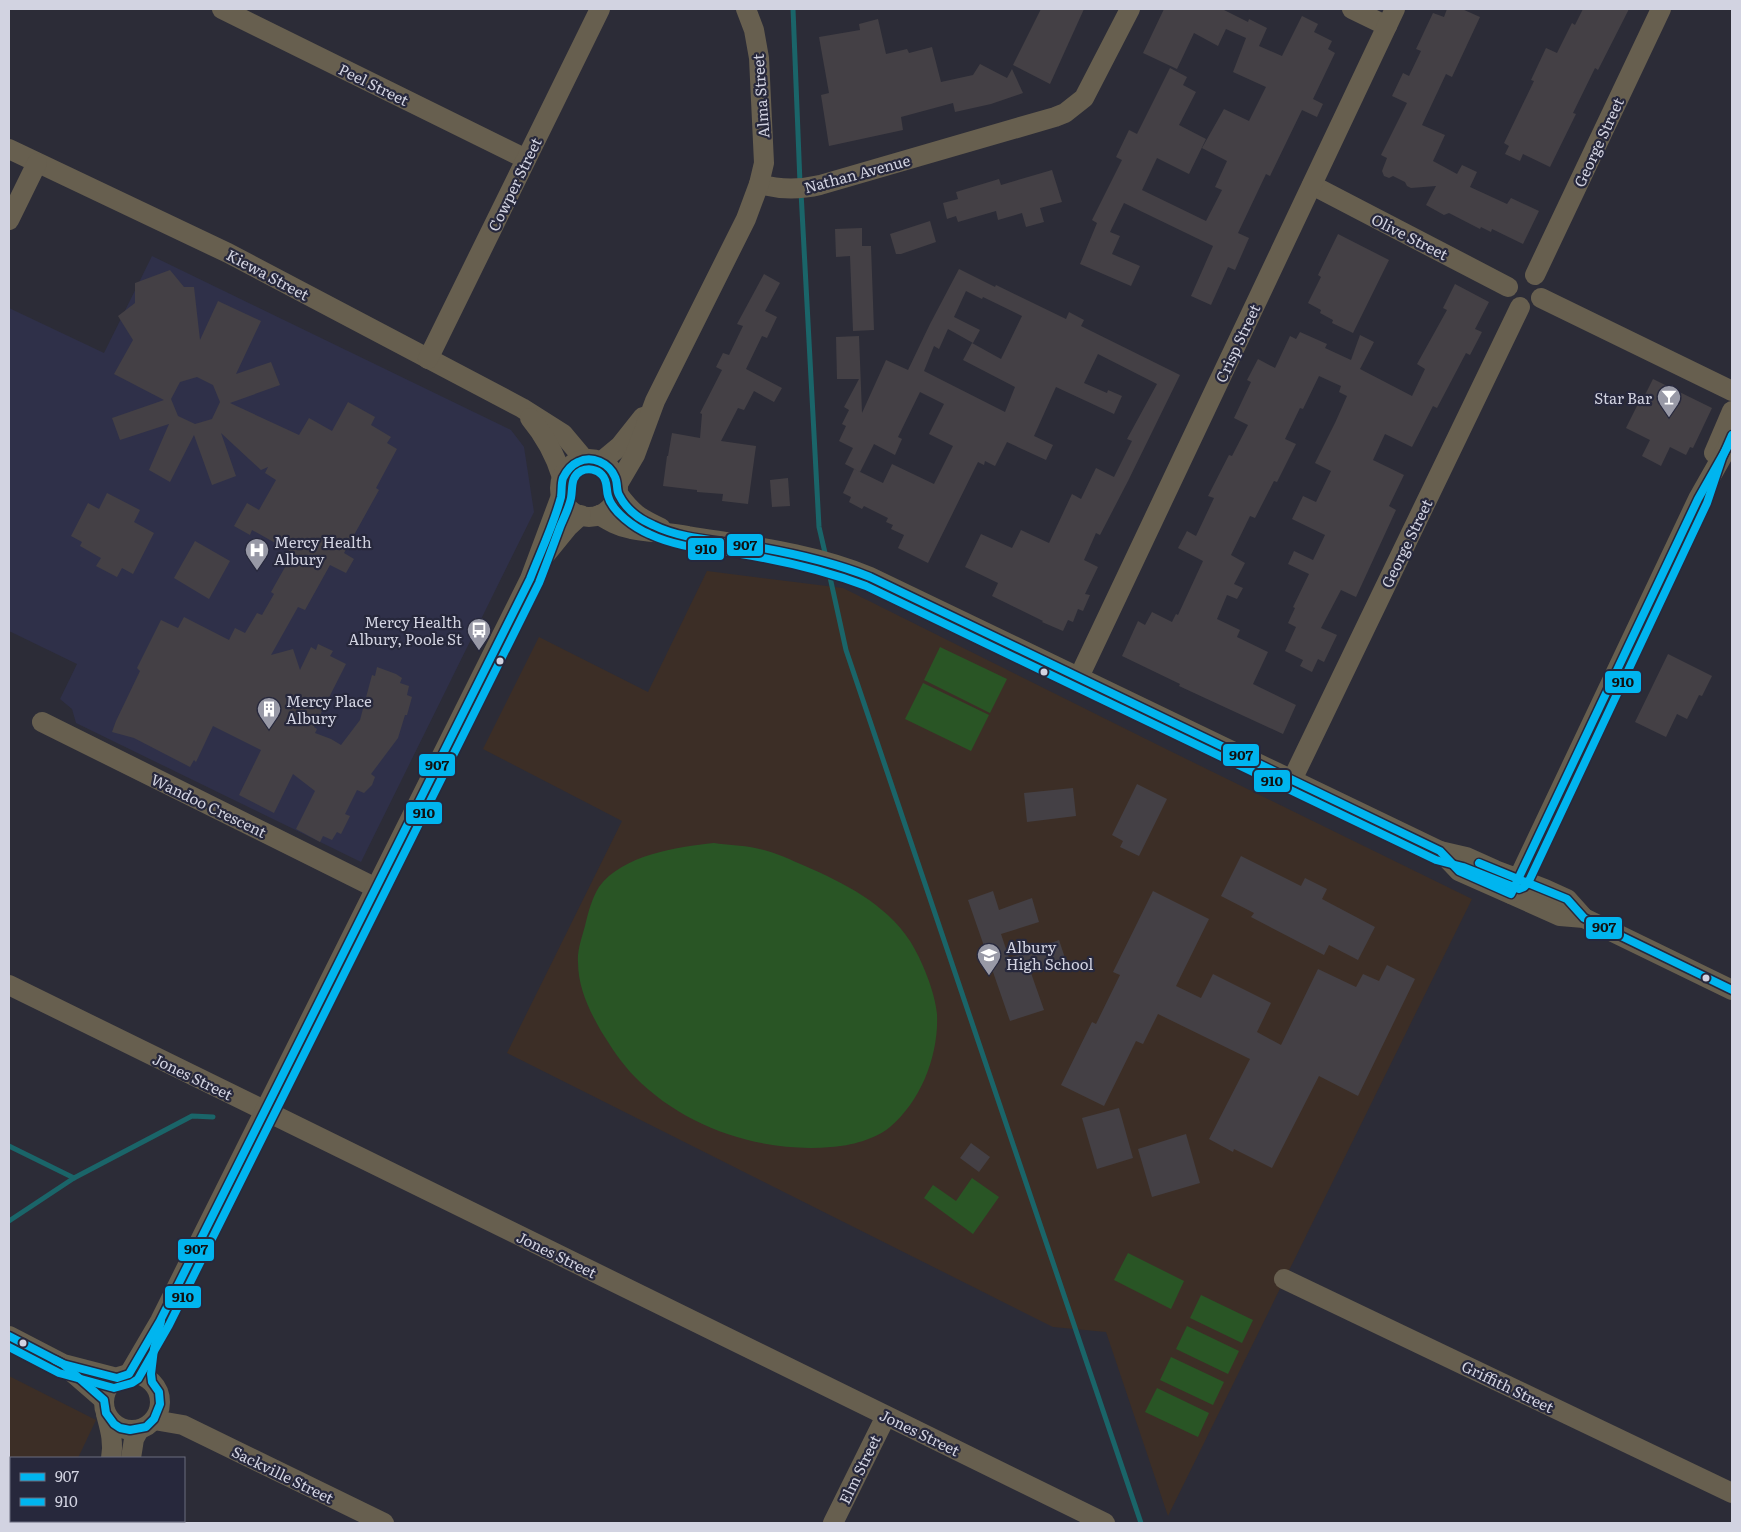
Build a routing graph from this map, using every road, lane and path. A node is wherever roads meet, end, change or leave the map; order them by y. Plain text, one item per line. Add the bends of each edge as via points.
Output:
1 (222, 9) edge
2 (600, 9) edge
3 (746, 9) edge
4 (1130, 9) edge
5 (1352, 9) edge
6 (1661, 9) edge
7 (1391, 17) edge
8 (9, 149) edge
9 (526, 159) junction
10 (37, 163) junction
11 (759, 184) junction
12 (1312, 185) junction
13 (9, 220) edge
14 (1535, 276) junction
15 (1508, 286) junction
16 (1541, 298) junction
17 (1520, 307) junction
18 (428, 359) junction
19 (1732, 391) edge
20 (655, 401) junction
21 (522, 408) junction
22 (1732, 411) edge
23 (1732, 439) edge
24 (593, 460) junction
25 (562, 486) junction
26 (618, 489) junction
27 (1698, 499) junction
28 (590, 515) junction
29 (671, 533) junction
30 (530, 579) junction
31 (1079, 678) junction
32 (42, 722) dead end
33 (1292, 780) junction
34 (1515, 887) junction
35 (376, 888) junction
36 (9, 984) edge
37 (1732, 990) edge
38 (264, 1111) junction
39 (1284, 1280) dead end
40 (160, 1321) junction
41 (9, 1336) edge
42 (63, 1364) junction
43 (123, 1376) junction
44 (156, 1390) junction
45 (105, 1406) junction
46 (886, 1416) junction
47 (146, 1425) junction
48 (183, 1425) junction
49 (112, 1457) edge
50 (130, 1457) edge
51 (1732, 1494) edge
52 (384, 1523) edge
53 (832, 1523) edge
54 (1105, 1523) edge

1 - 9 street, Peel Street
2 - 9 street, Cowper Street
3 - 11 street, Alma Street via 759,58 764,163
4 - 11 street, Nathan Avenue via 1084,98 1065,113 816,186 788,190
5 - 7 street
6 - 14 street, George Street
7 - 12 street, Crisp Street
8 - 10 street, Kiewa Street
9 - 18 street, Cowper Street
10 - 13 street
10 - 18 street, Kiewa Street via 228,254
11 - 20 street via 746,219
12 - 15 street, Olive Street
12 - 31 street, Crisp Street
14 - 15 street via 1519,274
14 - 16 street via 1542,283
15 - 17 street via 1509,296
16 - 17 street via 1530,307
16 - 19 street
17 - 33 street, George Street
18 - 21 street, Kiewa Street
20 - 24 street via 620,446
20 - 26 street
21 - 24 street, Kiewa Street via 563,434
21 - 25 street, Kiewa Street via 555,456
22 - 27 street
23 - 27 street
24 - 25 street via 575,462 567,468
24 - 26 street via 610,467 616,475
25 - 28 street via 566,504 572,511
25 - 30 street
26 - 28 street via 608,510
26 - 29 street via 630,510
27 - 34 street
28 - 29 street via 631,529
28 - 30 street via 555,542
29 - 31 street via 805,556 850,568
30 - 35 street
31 - 33 street
32 - 35 street, Wandoo Crescent
33 - 34 street via 1440,851 1459,871
34 - 37 street via 1560,916 1584,918
35 - 38 street
36 - 38 street, Jones Street
38 - 40 street
38 - 46 street, Jones Street
39 - 51 street, Griffith Street
40 - 43 street
40 - 44 street via 153,1357
41 - 42 street
42 - 43 street
42 - 45 street
43 - 44 street via 137,1374 145,1377
43 - 45 street via 106,1391
44 - 47 street via 160,1407
44 - 48 street, Sackville Street
45 - 47 street via 109,1419 119,1427 132,1431
45 - 49 street via 112,1436
46 - 53 street, Elm Street
46 - 54 street, Jones Street
47 - 48 street, Sackville Street
47 - 50 street via 134,1439
48 - 52 street, Sackville Street

